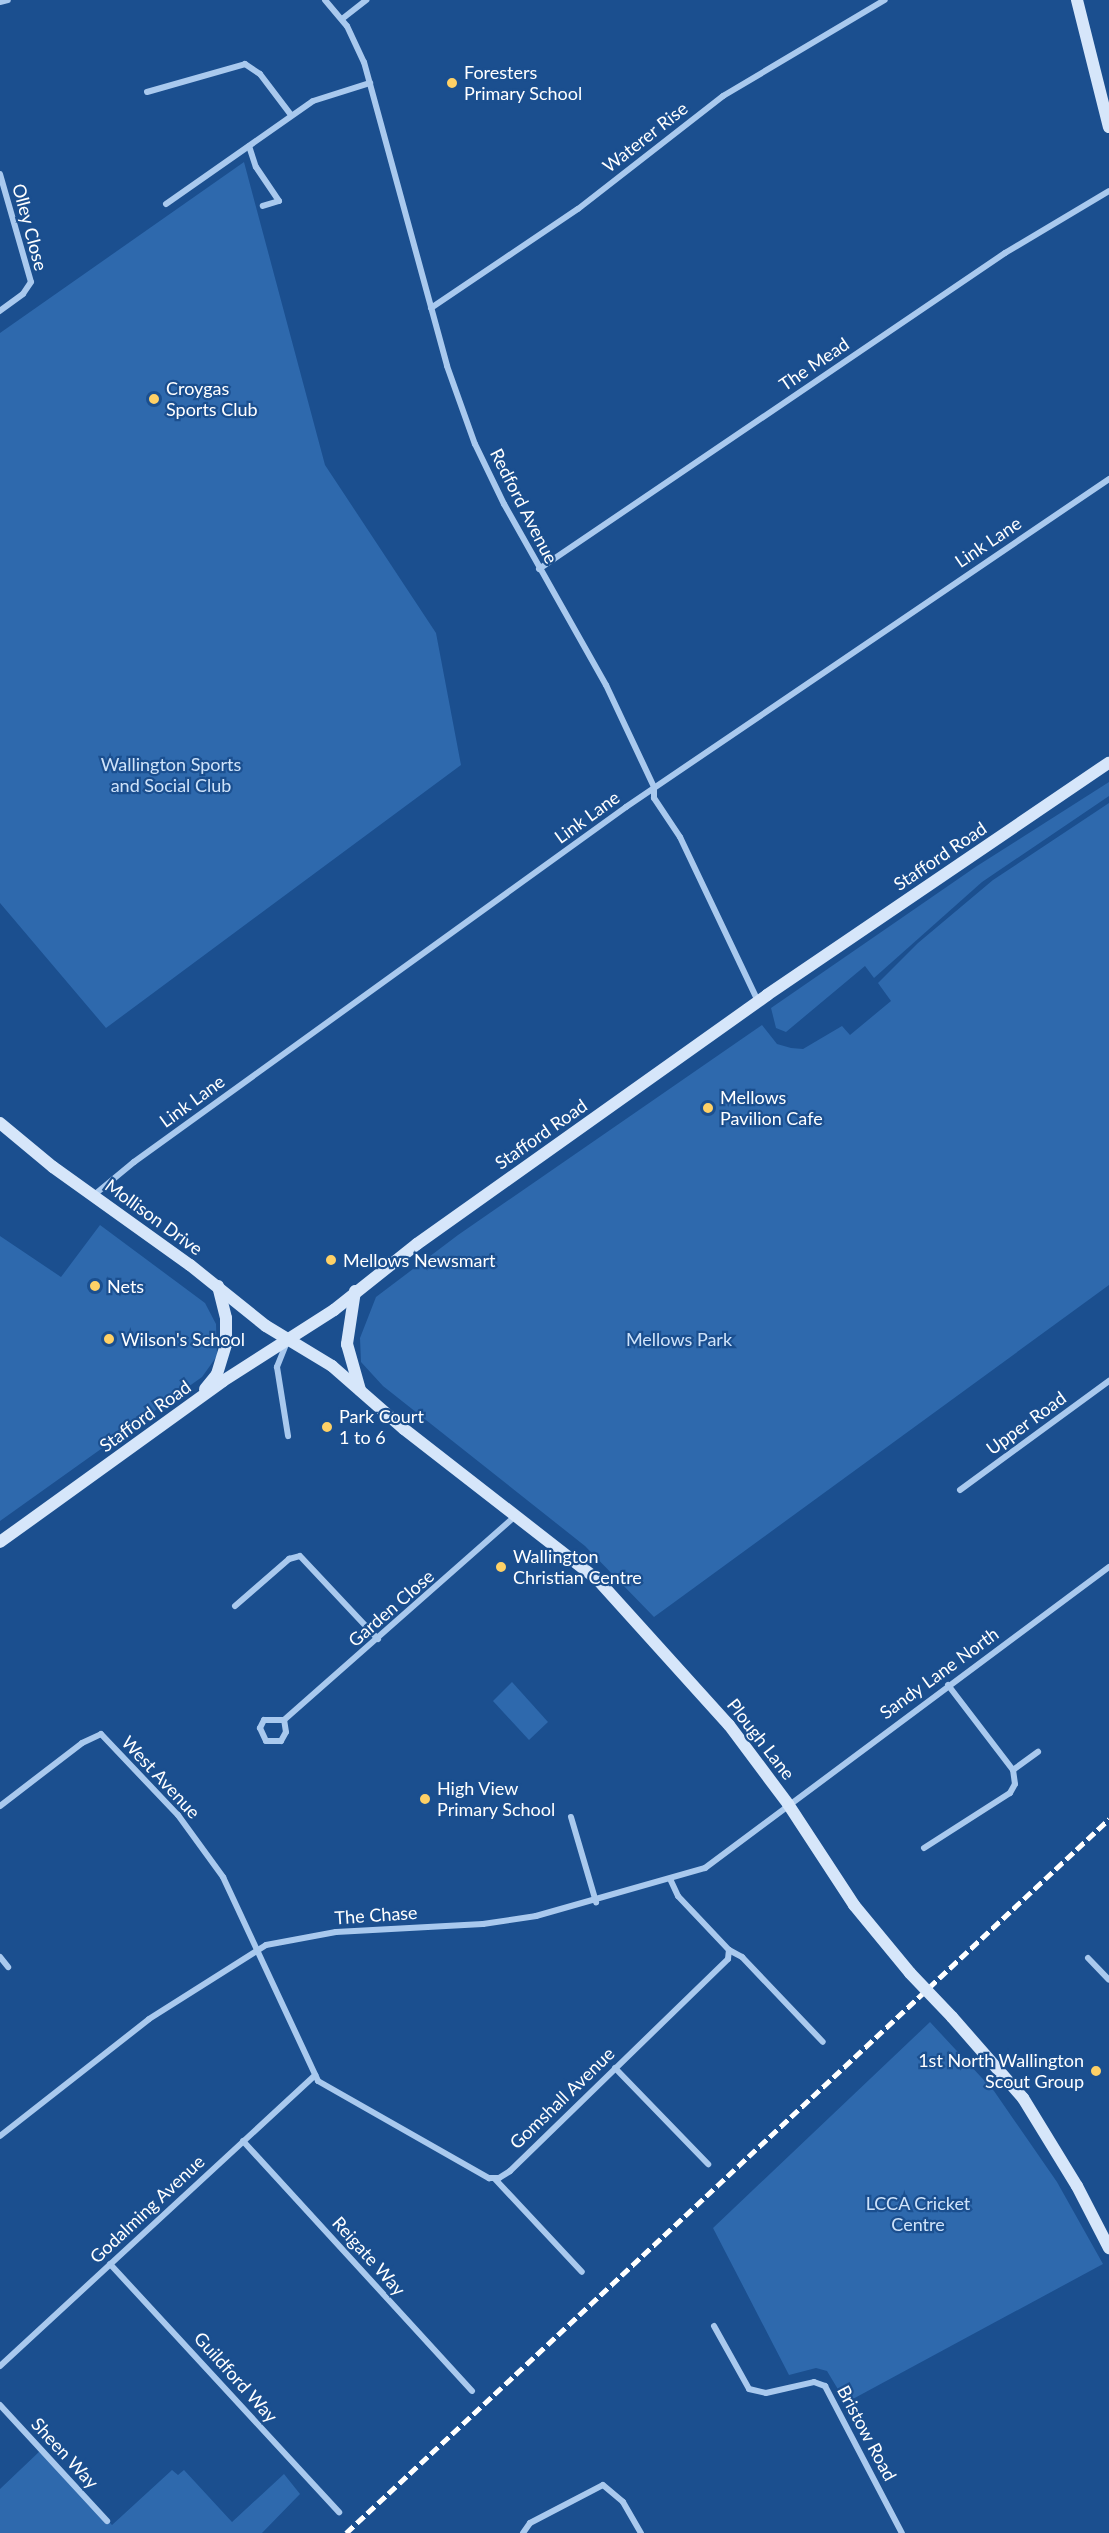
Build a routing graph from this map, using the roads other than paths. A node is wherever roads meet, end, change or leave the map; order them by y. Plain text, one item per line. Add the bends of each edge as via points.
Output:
1 (8, 0) edge
2 (325, 0) edge
3 (366, 0) edge
4 (885, 0) edge
5 (1077, 0) edge
6 (0, 2) edge
7 (342, 19) junction
8 (370, 83) junction
9 (147, 92) dead end
10 (291, 115) junction
11 (1109, 127) edge
12 (249, 146) junction
13 (0, 174) edge
14 (1109, 191) edge
15 (166, 204) dead end
16 (262, 206) dead end
17 (431, 308) junction
18 (0, 311) edge
19 (1109, 479) edge
20 (540, 569) junction
21 (1109, 763) edge
22 (654, 787) junction
23 (758, 1001) junction
24 (0, 1124) edge
25 (94, 1195) junction
26 (218, 1286) junction
27 (355, 1291) junction
28 (287, 1341) junction
29 (1109, 1381) edge
30 (360, 1391) junction
31 (185, 1409) junction
32 (288, 1436) dead end
33 (960, 1490) dead end
34 (516, 1515) junction
35 (0, 1542) edge
36 (1108, 1568) edge
37 (235, 1606) dead end
38 (378, 1639) junction
39 (948, 1685) junction
40 (284, 1720) junction
41 (1038, 1752) dead end
42 (1013, 1770) junction
43 (788, 1804) junction
44 (0, 1806) edge
45 (571, 1816) dead end
46 (924, 1848) dead end
47 (671, 1881) junction
48 (596, 1902) junction
49 (259, 1949) junction
50 (729, 1950) junction
51 (0, 1957) edge
52 (1088, 1958) dead end
53 (8, 1967) dead end
54 (1109, 1980) edge
55 (823, 2042) dead end
56 (615, 2068) junction
57 (315, 2074) junction
58 (0, 2136) edge
59 (243, 2141) junction
60 (708, 2164) dead end
61 (495, 2179) junction
62 (1109, 2248) edge
63 (110, 2264) junction
64 (582, 2272) dead end
65 (714, 2326) dead end
66 (0, 2367) edge
67 (472, 2391) dead end
68 (0, 2405) edge
69 (339, 2512) dead end
70 (107, 2521) dead end
71 (523, 2533) edge
72 (641, 2533) edge
73 (902, 2533) edge

1 - 6 street
2 - 7 street, Redford Avenue
3 - 7 street
4 - 17 street, Waterer Rise via 723,96 568,216
5 - 11 main road
7 - 8 street, Redford Avenue
8 - 10 street via 327,94
8 - 17 street, Redford Avenue
9 - 10 street via 245,64 260,74
10 - 12 street
12 - 15 street
12 - 16 street via 256,167 279,201
13 - 18 street, Olley Close via 31,282 23,294
14 - 20 street, The Mead via 1005,253
17 - 20 street, Redford Avenue via 465,419
19 - 22 street, Link Lane
20 - 22 street, Redford Avenue via 606,685
21 - 23 main road, Stafford Road
22 - 23 street, Redford Avenue via 654,798 685,846
22 - 25 street, Link Lane via 134,1162
23 - 27 main road, Stafford Road
24 - 25 main road, Mollison Drive
25 - 26 main road, Mollison Drive
26 - 28 main road, Mollison Drive
26 - 31 main road via 226,1318 225,1354 211,1383
27 - 28 main road, Stafford Road
27 - 30 main road via 347,1344
28 - 30 main road, Plough Lane via 332,1366
28 - 31 main road, Stafford Road
28 - 32 street via 277,1367
29 - 33 street, Upper Road
30 - 34 main road, Plough Lane
31 - 35 main road, Stafford Road
34 - 38 street, Garden Close
34 - 43 main road, Plough Lane via 622,1604 718,1713
36 - 39 street, Sandy Lane North
37 - 38 street via 289,1559 300,1556
38 - 40 street, Garden Close
39 - 42 street
39 - 43 street, Sandy Lane North
40 - 40 street, Garden Close via 284,1737 266,1741 260,1728 264,1720
41 - 42 street
42 - 46 street via 1015,1784 1010,1793
43 - 47 street, The Chase via 717,1861
43 - 62 main road, Plough Lane, bridge via 854,1905 1023,2098 1077,2186
44 - 49 street, West Avenue via 82,1743 101,1734 202,1845 235,1894
45 - 48 street
47 - 48 street, The Chase
47 - 50 street via 678,1896
48 - 49 street, The Chase via 483,1924 336,1932
49 - 57 street
49 - 58 street, The Chase via 149,2019
50 - 55 street via 742,1957
50 - 56 street, Gomshall Avenue via 725,1962
51 - 53 street
52 - 54 street
56 - 60 street
56 - 61 street, Gomshall Avenue via 510,2171
57 - 59 street, Godalming Avenue
57 - 61 street via 322,2084 362,2108 484,2177
59 - 63 street, Godalming Avenue
59 - 67 street, Reigate Way
61 - 64 street
63 - 66 street, Godalming Avenue
63 - 69 street, Guildford Way
65 - 73 street, Bristow Road via 749,2389 766,2393 810,2382 825,2386
68 - 70 street, Sheen Way
71 - 72 street via 530,2523 603,2485 623,2502

